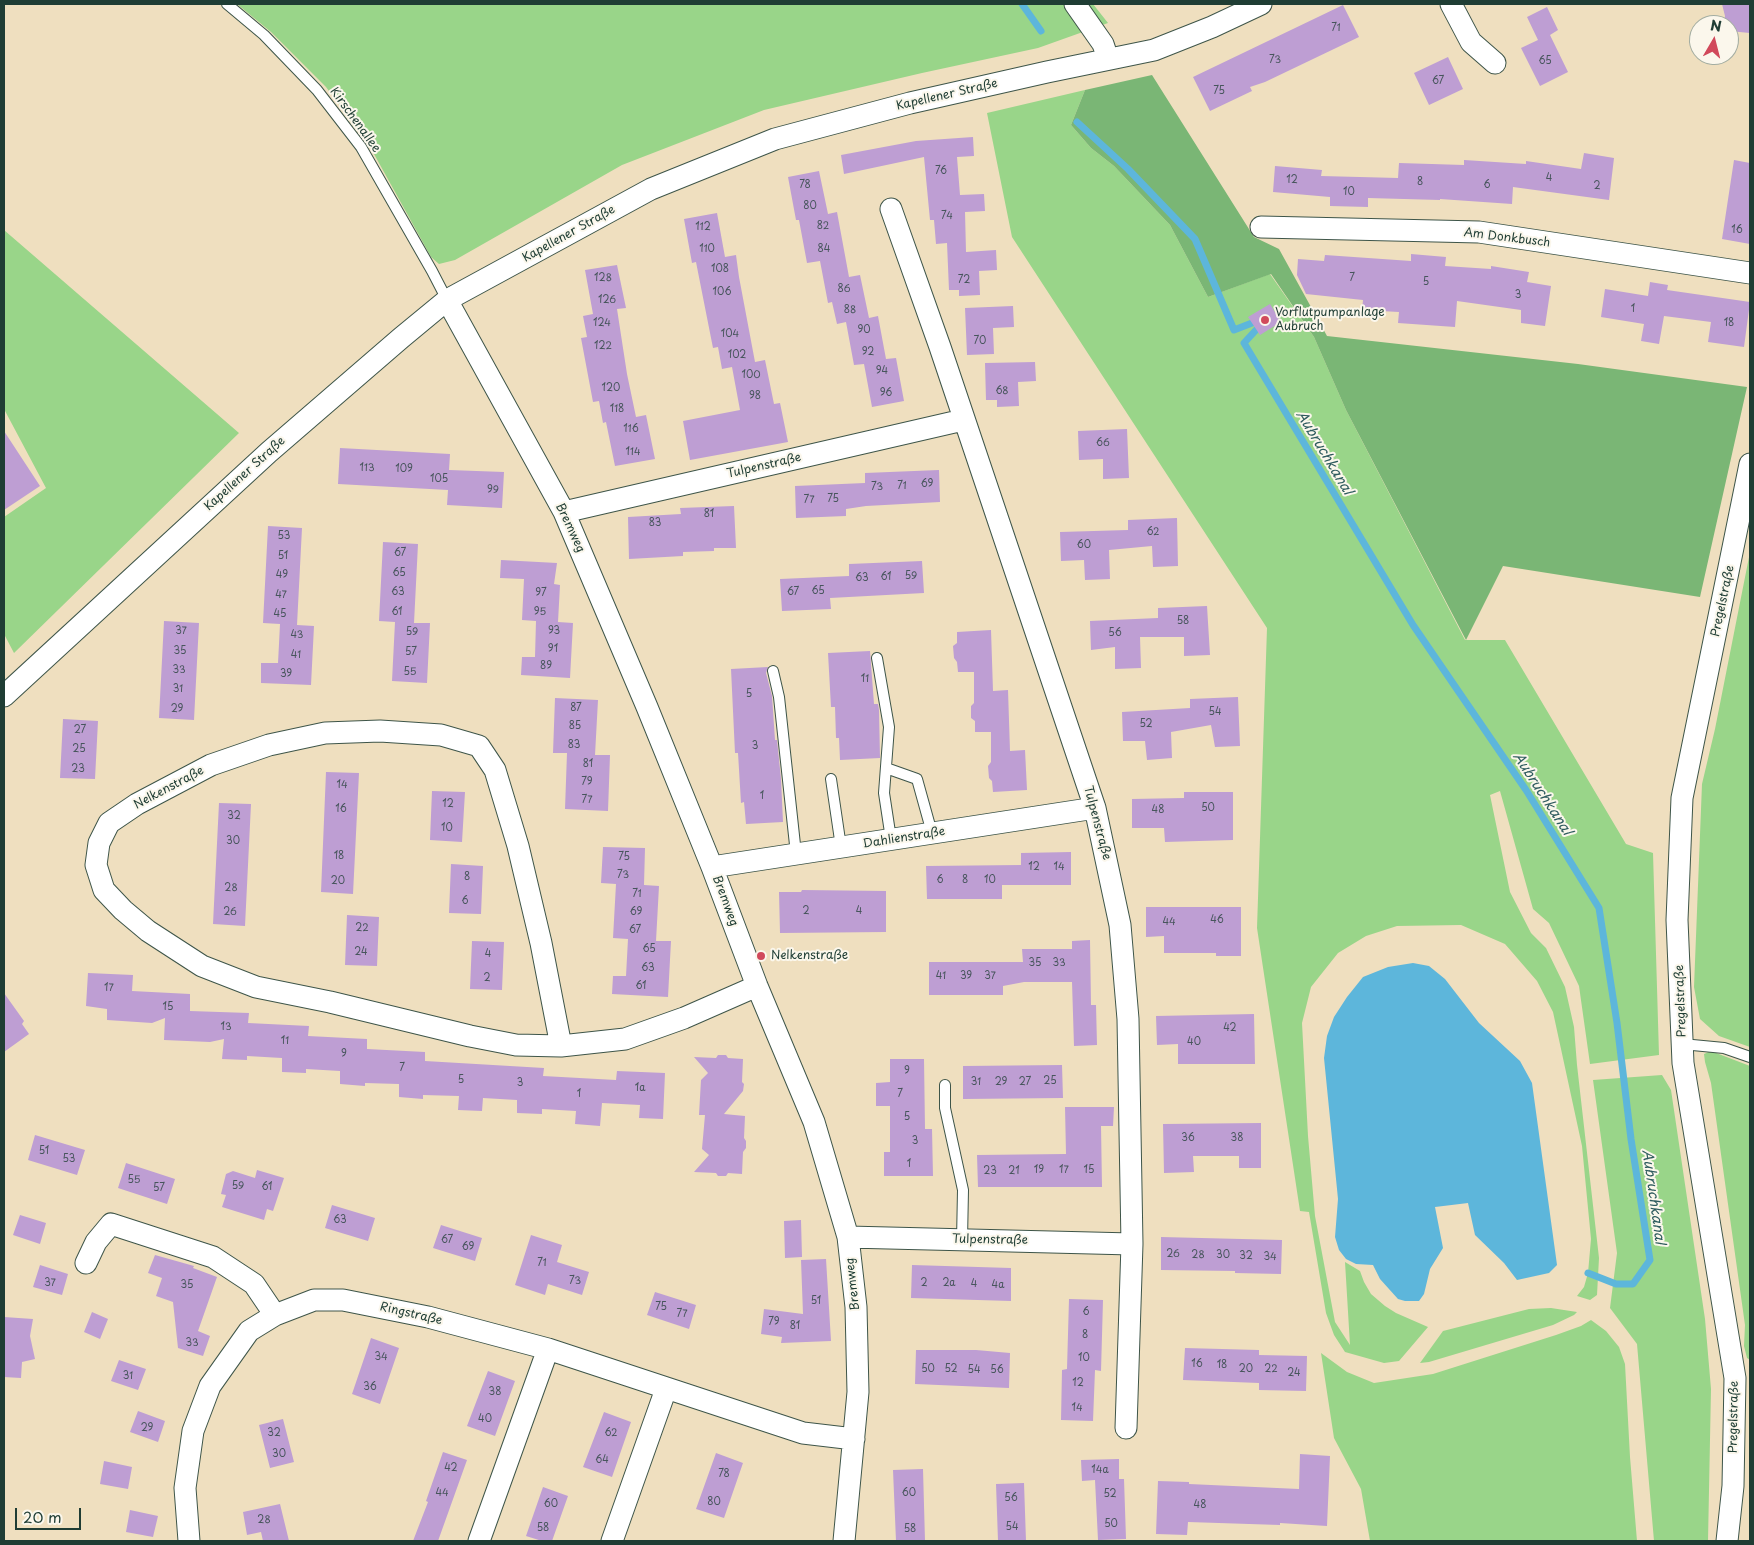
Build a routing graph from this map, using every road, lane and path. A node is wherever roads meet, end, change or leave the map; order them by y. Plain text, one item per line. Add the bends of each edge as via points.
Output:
1 (227, 4) edge
2 (1075, 4) edge
3 (1261, 4) edge
4 (1451, 4) edge
5 (1108, 59) junction
6 (1495, 63) dead end
7 (891, 209) dead end
8 (1261, 227) dead end
9 (1750, 273) edge
10 (447, 300) junction
11 (963, 420) junction
12 (1750, 464) edge
13 (564, 512) junction
14 (877, 658) dead end
15 (773, 671) dead end
16 (4, 696) edge
17 (886, 768) junction
18 (831, 780) dead end
19 (1095, 808) junction
20 (932, 833) junction
21 (891, 839) junction
22 (841, 847) junction
23 (796, 854) junction
24 (712, 867) junction
25 (757, 986) junction
26 (1682, 1044) junction
27 (562, 1046) junction
28 (1750, 1057) edge
29 (945, 1085) dead end
30 (848, 1237) junction
31 (962, 1240) junction
32 (1132, 1244) junction
33 (86, 1263) dead end
34 (275, 1315) junction
35 (548, 1350) junction
36 (1743, 1380) edge
37 (666, 1389) junction
38 (1126, 1428) dead end
39 (854, 1439) junction
40 (189, 1541) edge
41 (479, 1541) edge
42 (612, 1541) edge
43 (844, 1541) edge
44 (1727, 1541) edge

1 - 10 lane, Kirschenallee via 264,35 317,90 361,147
2 - 5 street via 1103,44
3 - 5 street, Kapellener Straße via 1154,50
4 - 6 street via 1471,42
5 - 10 street, Kapellener Straße via 910,103 775,139 651,189
7 - 11 street, Tulpenstraße
8 - 9 street, Am Donkbusch via 1479,232
10 - 13 street, Bremweg
10 - 16 street, Kapellener Straße via 269,452
11 - 13 street, Tulpenstraße
11 - 19 street, Tulpenstraße
12 - 26 street, Pregelstraße via 1682,798 1677,920
13 - 24 street, Bremweg
14 - 17 lane via 889,727
15 - 23 lane via 779,697
17 - 20 lane via 916,779
17 - 21 lane via 884,793
18 - 22 lane
19 - 20 street, Dahlienstraße
19 - 32 street, Tulpenstraße via 1121,934 1128,1020
20 - 21 street, Dahlienstraße
21 - 22 street, Dahlienstraße
22 - 23 street, Dahlienstraße
23 - 24 street, Dahlienstraße
24 - 25 street, Bremweg
25 - 27 street, Nelkenstraße via 625,1039
25 - 30 street, Bremweg via 814,1122
26 - 28 lane via 1724,1048
26 - 36 street, Pregelstraße
27 - 27 street, Nelkenstraße via 516,1046 470,1036 256,987 202,966 148,931 104,890 96,865 99,843 109,823 137,804 210,765 269,745 325,733 380,730 442,735 479,746 495,770 518,846
29 - 31 lane via 945,1108 963,1190
30 - 31 street, Tulpenstraße
30 - 39 street, Bremweg via 856,1307 858,1392
31 - 32 street, Tulpenstraße
32 - 38 street, Tulpenstraße
33 - 34 street via 96,1242 111,1224 213,1257 254,1284
34 - 35 street, Ringstraße via 314,1300 343,1300 428,1317
34 - 40 street, Ringstraße via 249,1331 210,1386 193,1431 185,1488
35 - 37 street, Ringstraße
35 - 41 street
36 - 44 street, Pregelstraße
37 - 39 street, Ringstraße via 804,1433
37 - 42 street
39 - 43 street, Bremweg

